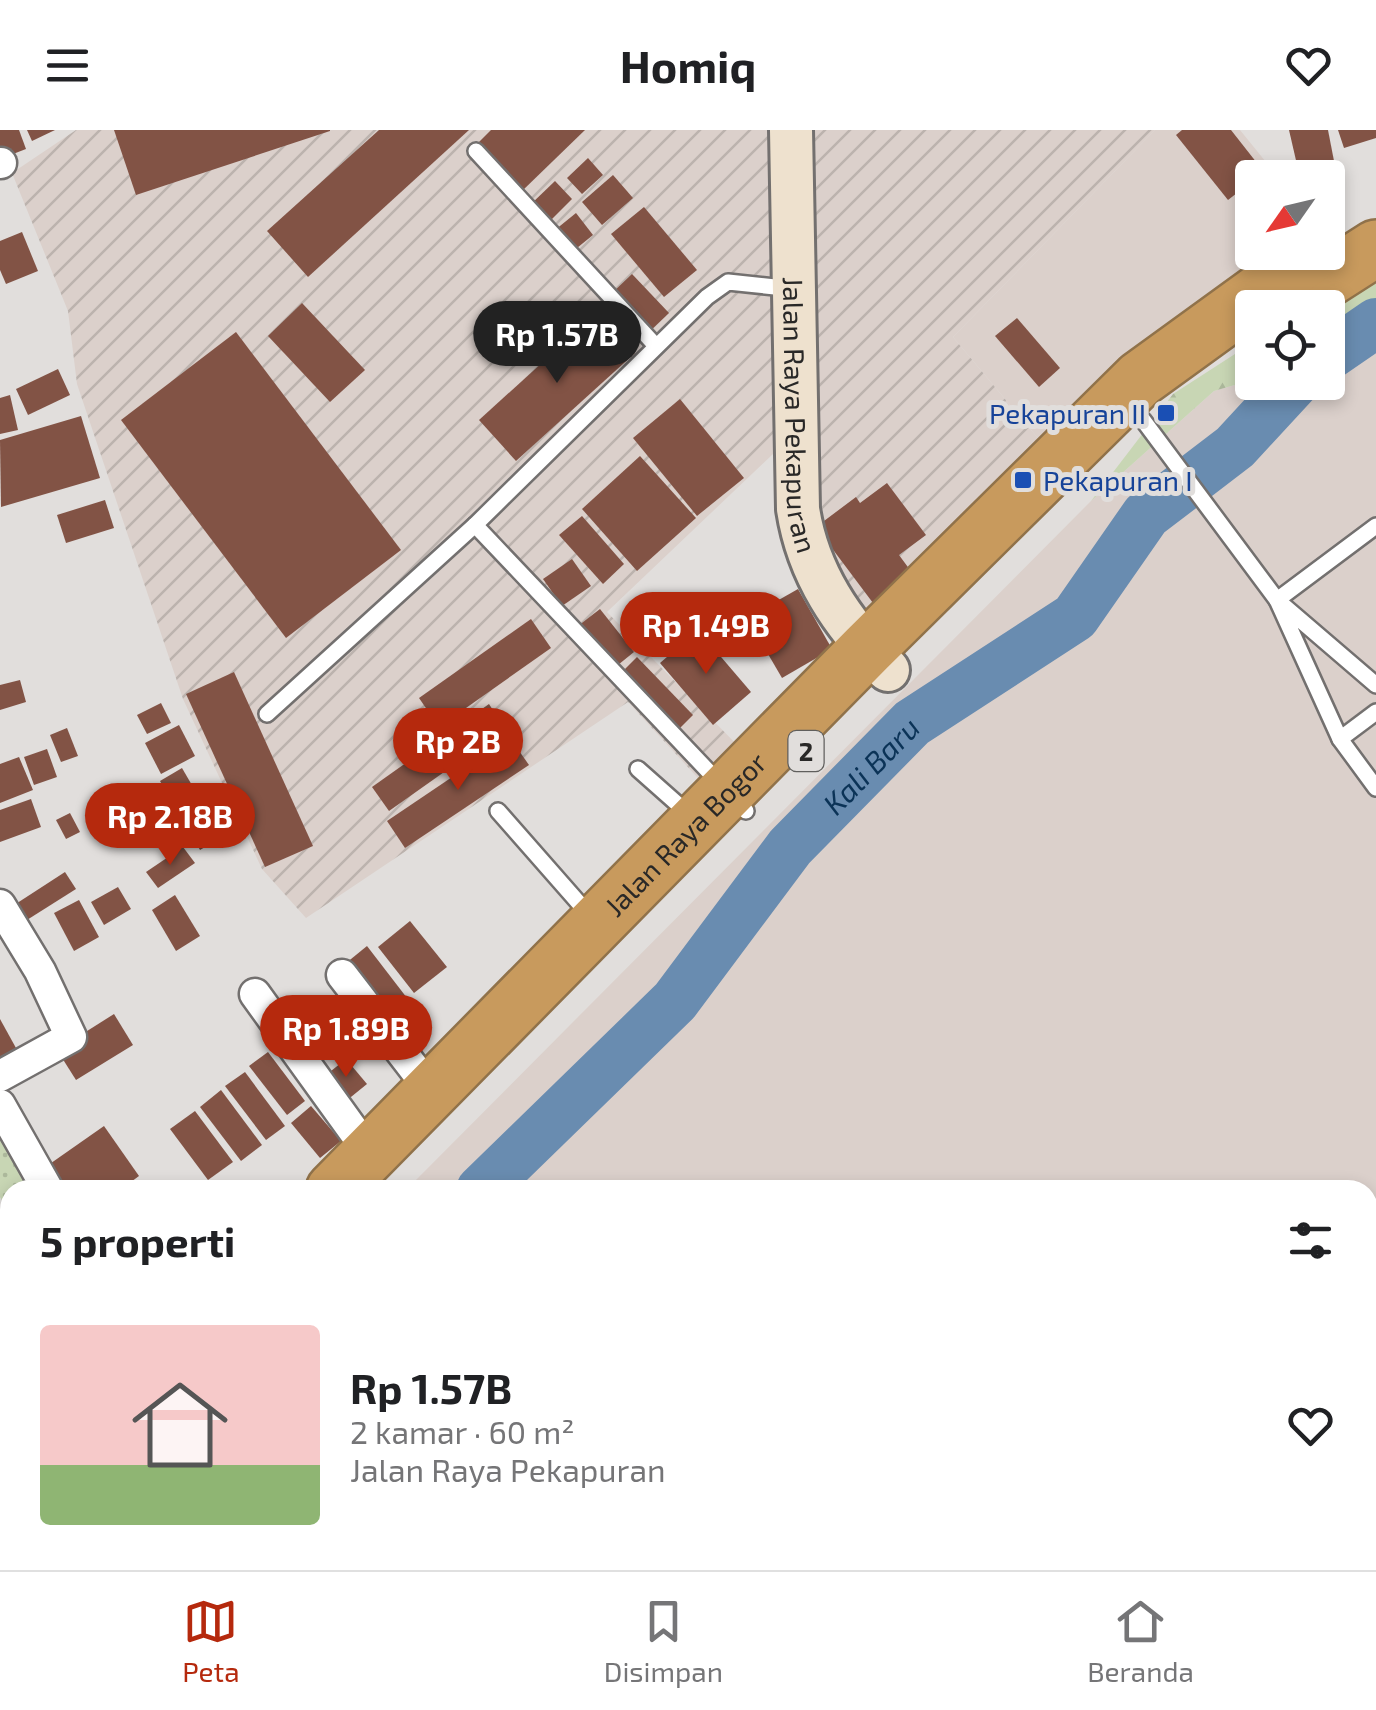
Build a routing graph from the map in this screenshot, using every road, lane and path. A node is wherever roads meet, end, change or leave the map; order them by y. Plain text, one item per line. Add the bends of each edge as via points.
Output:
1 (791, 130) edge
2 (476, 152) dead end
3 (1376, 216) edge
4 (1376, 248) edge
5 (1304, 273) edge
6 (775, 286) dead end
7 (1235, 343) edge
8 (656, 346) junction
9 (1148, 408) junction
10 (475, 525) junction
11 (1376, 526) edge
12 (1277, 600) junction
13 (877, 659) junction
14 (1376, 685) edge
15 (1376, 712) edge
16 (267, 714) dead end
17 (1340, 740) junction
18 (638, 770) dead end
19 (1376, 788) edge
20 (724, 809) junction
21 (498, 811) dead end
22 (0, 906) edge
23 (598, 925) junction
24 (342, 975) dead end
25 (255, 994) dead end
26 (0, 1076) edge
27 (434, 1093) junction
28 (0, 1105) edge
29 (361, 1178) edge
30 (42, 1180) edge

1 - 13 main road, Jalan Raya Pekapuran via 804,548 822,589
2 - 8 lane
3 - 5 highway, Jalan Raya Bogor / 2
4 - 5 highway, Jalan Raya Bogor / 2
5 - 9 highway, Jalan Raya Bogor / 2
6 - 8 lane via 728,282
7 - 9 highway, Jalan Raya Bogor / 2
8 - 10 lane
9 - 12 lane
9 - 13 highway, Jalan Raya Bogor / 2
10 - 16 lane
10 - 20 lane
11 - 12 lane
12 - 14 lane
12 - 17 lane
13 - 20 highway, Jalan Raya Bogor / 2
15 - 17 lane
17 - 19 lane
18 - 20 lane
20 - 23 highway, Jalan Raya Bogor / 2
20 - 29 highway, Jalan Raya Bogor / 2
21 - 23 lane
22 - 26 street via 71,1037
23 - 27 highway, Jalan Raya Bogor / 2
24 - 27 street
25 - 29 street
27 - 29 highway, Jalan Raya Bogor / 2
28 - 30 street

